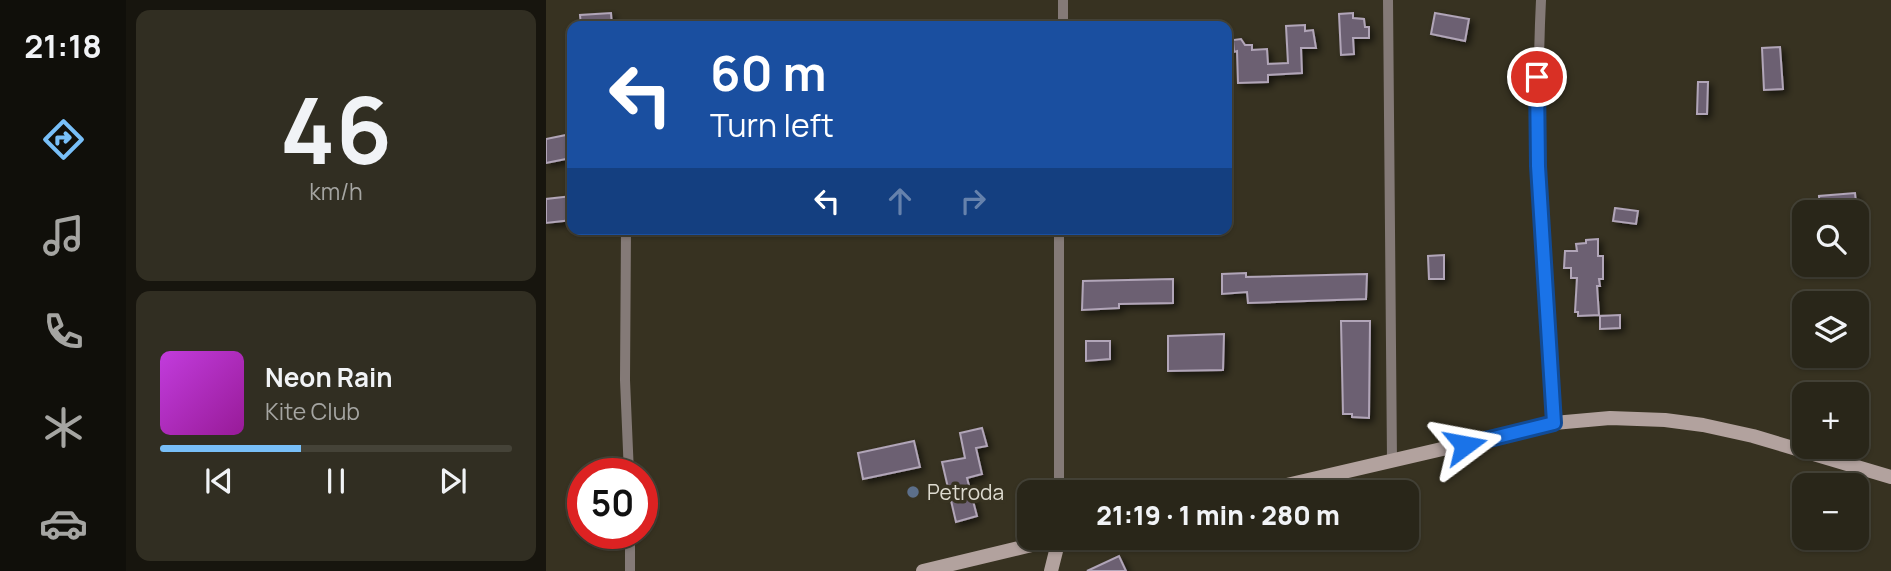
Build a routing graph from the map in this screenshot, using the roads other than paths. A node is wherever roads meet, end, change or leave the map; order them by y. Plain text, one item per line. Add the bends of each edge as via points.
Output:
1 (1063, 0) edge
2 (1388, 0) edge
3 (1541, 0) edge
4 (1063, 21) edge
5 (626, 235) edge
6 (1059, 235) edge
7 (1554, 423) junction
8 (628, 458) edge
9 (1392, 461) junction
10 (1891, 477) edge
11 (1059, 480) edge
12 (1309, 480) edge
13 (630, 549) edge
14 (1017, 549) edge
15 (1057, 550) edge
16 (630, 571) edge
17 (923, 571) edge
18 (1051, 571) edge

1 - 4 street
2 - 9 street
3 - 7 street via 1538,151
5 - 8 street
6 - 11 street
7 - 9 main road
7 - 10 main road via 1610,418 1703,425
9 - 12 main road
13 - 16 street
14 - 17 main road
15 - 18 main road

